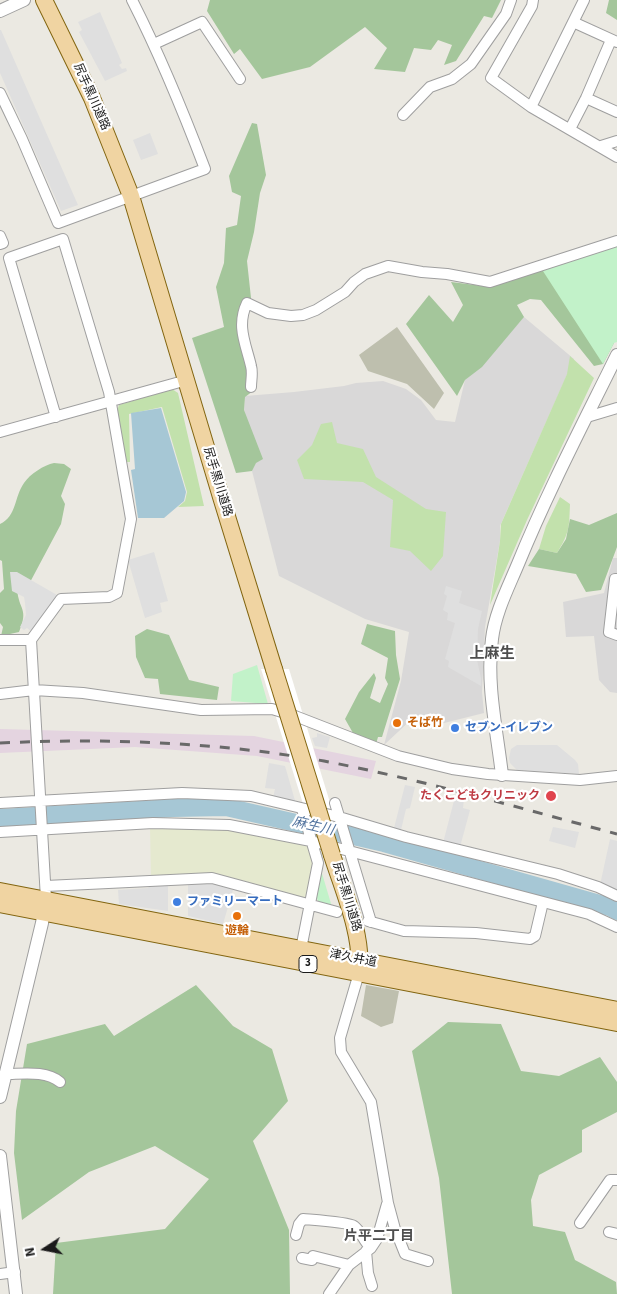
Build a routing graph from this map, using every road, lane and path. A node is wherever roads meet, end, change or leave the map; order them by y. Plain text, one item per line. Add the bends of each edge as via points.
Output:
1 (24, 0) edge
2 (46, 0) edge
3 (132, 0) edge
4 (511, 0) edge
5 (533, 0) edge
6 (583, 0) edge
7 (0, 11) edge
8 (573, 22) junction
9 (614, 41) edge
10 (154, 44) junction
11 (240, 79) dead end
12 (0, 93) edge
13 (586, 98) junction
14 (531, 107) junction
15 (617, 112) edge
16 (403, 114) dead end
17 (570, 129) junction
18 (617, 141) edge
19 (601, 146) junction
20 (617, 157) edge
21 (132, 196) junction
22 (0, 236) edge
23 (617, 242) edge
24 (0, 244) edge
25 (617, 356) edge
26 (187, 380) junction
27 (251, 386) dead end
28 (110, 401) junction
29 (617, 408) edge
30 (56, 417) junction
31 (587, 417) junction
32 (0, 431) edge
33 (617, 579) edge
34 (617, 635) edge
35 (0, 640) edge
36 (31, 640) junction
37 (34, 690) junction
38 (0, 694) edge
39 (502, 775) junction
40 (617, 776) edge
41 (0, 803) edge
42 (335, 803) dead end
43 (40, 805) junction
44 (303, 813) junction
45 (340, 822) junction
46 (42, 826) junction
47 (0, 832) edge
48 (310, 838) junction
49 (349, 849) junction
50 (0, 890) edge
51 (617, 896) edge
52 (45, 900) junction
53 (543, 902) junction
54 (0, 904) edge
55 (310, 905) junction
56 (337, 912) dead end
57 (617, 926) edge
58 (301, 949) junction
59 (360, 967) junction
60 (617, 1010) edge
61 (617, 1023) edge
62 (4, 1067) edge
63 (60, 1082) dead end
64 (0, 1097) edge
65 (0, 1156) edge
66 (617, 1180) edge
67 (388, 1204) junction
68 (580, 1223) dead end
69 (296, 1235) dead end
70 (368, 1250) junction
71 (302, 1258) dead end
72 (428, 1261) dead end
73 (349, 1265) junction
74 (14, 1272) junction
75 (0, 1274) edge
76 (372, 1286) dead end
77 (16, 1294) edge
78 (329, 1294) edge

1 - 7 street
2 - 21 main road, 尻手黒川道路 via 92,98
3 - 10 street
4 - 16 street via 506,14 471,64 452,79 430,88
5 - 14 street via 491,78
6 - 8 street
8 - 9 street
8 - 14 street
9 - 13 street
10 - 11 street via 202,22
10 - 21 street via 204,169
12 - 21 street via 58,223
13 - 15 street
13 - 17 street
14 - 17 street
17 - 19 street
18 - 19 street
19 - 20 street
21 - 26 main road, 尻手黒川道路
22 - 24 street via 3,243
23 - 27 street via 490,282 388,266 365,274 345,292 303,315 268,313 246,303 241,324 252,368
25 - 31 street
26 - 28 street
26 - 59 main road, 尻手黒川道路, bridge via 358,939
28 - 30 street
28 - 30 street via 63,239 9,258
28 - 36 street via 131,520 117,593 61,599
29 - 31 street
30 - 32 street
31 - 39 street via 524,548 492,637 490,675
33 - 34 street via 609,632
35 - 36 street
36 - 37 street
37 - 38 street
37 - 39 street via 201,710 272,709 398,756 452,769
37 - 43 street
39 - 40 street via 580,780
41 - 43 street
42 - 45 street
43 - 44 street via 182,793 252,796
43 - 46 street
44 - 45 street
44 - 48 street
45 - 49 street
45 - 51 street via 558,874
46 - 47 street
46 - 48 street via 191,822
46 - 52 street
48 - 49 street
48 - 55 street via 318,864
49 - 53 street
49 - 53 street via 370,921 404,931 476,933 530,939 535,936
50 - 52 main road, 津久井道 / 3
52 - 54 main road, 津久井道 / 3
52 - 55 street via 212,878
52 - 58 main road, 津久井道 / 3
52 - 59 main road, 津久井道 / 3
52 - 62 street
53 - 57 street via 589,914
55 - 56 street
55 - 58 street
58 - 59 main road, 津久井道 / 3
59 - 60 main road, 津久井道 / 3
59 - 61 main road, 津久井道 / 3
59 - 67 street via 340,1038 341,1052 371,1102
62 - 63 street via 47,1075
62 - 64 street
65 - 74 street
66 - 68 street via 610,1180
67 - 70 street via 382,1227
67 - 72 street via 405,1254
69 - 70 street via 303,1219 353,1225 360,1231
70 - 73 street
70 - 76 street via 368,1273
71 - 73 street via 312,1260 313,1256
73 - 78 street
74 - 75 street
74 - 77 street

